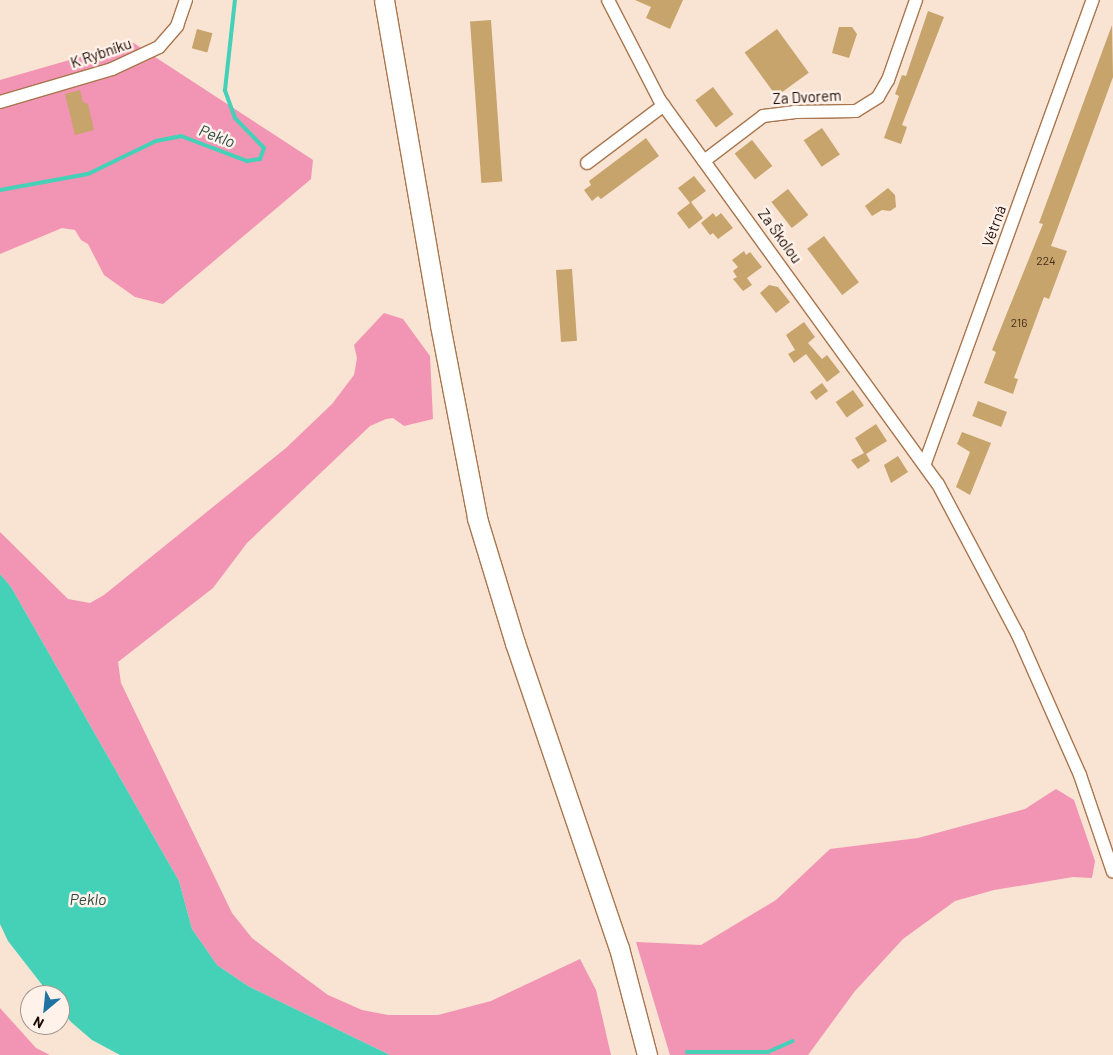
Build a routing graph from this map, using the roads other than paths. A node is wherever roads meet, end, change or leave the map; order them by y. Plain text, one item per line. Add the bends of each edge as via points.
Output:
1 (186, 0) edge
2 (384, 0) edge
3 (608, 0) edge
4 (916, 0) edge
5 (1093, 0) edge
6 (0, 102) edge
7 (664, 105) junction
8 (704, 160) junction
9 (587, 163) dead end
10 (925, 463) junction
11 (1113, 872) edge
12 (647, 1055) edge

1 - 6 street, K Rybníku via 177,26 159,47 112,69
2 - 12 main road via 440,324 478,518 619,948
3 - 7 street, Za Školou
4 - 8 street, Za Dvorem via 888,80 878,97 856,111 763,116
5 - 10 street, Větrná
7 - 8 street, Za Školou
7 - 9 street
8 - 10 street, Za Školou
10 - 11 street, Za Školou via 1018,635 1080,775

